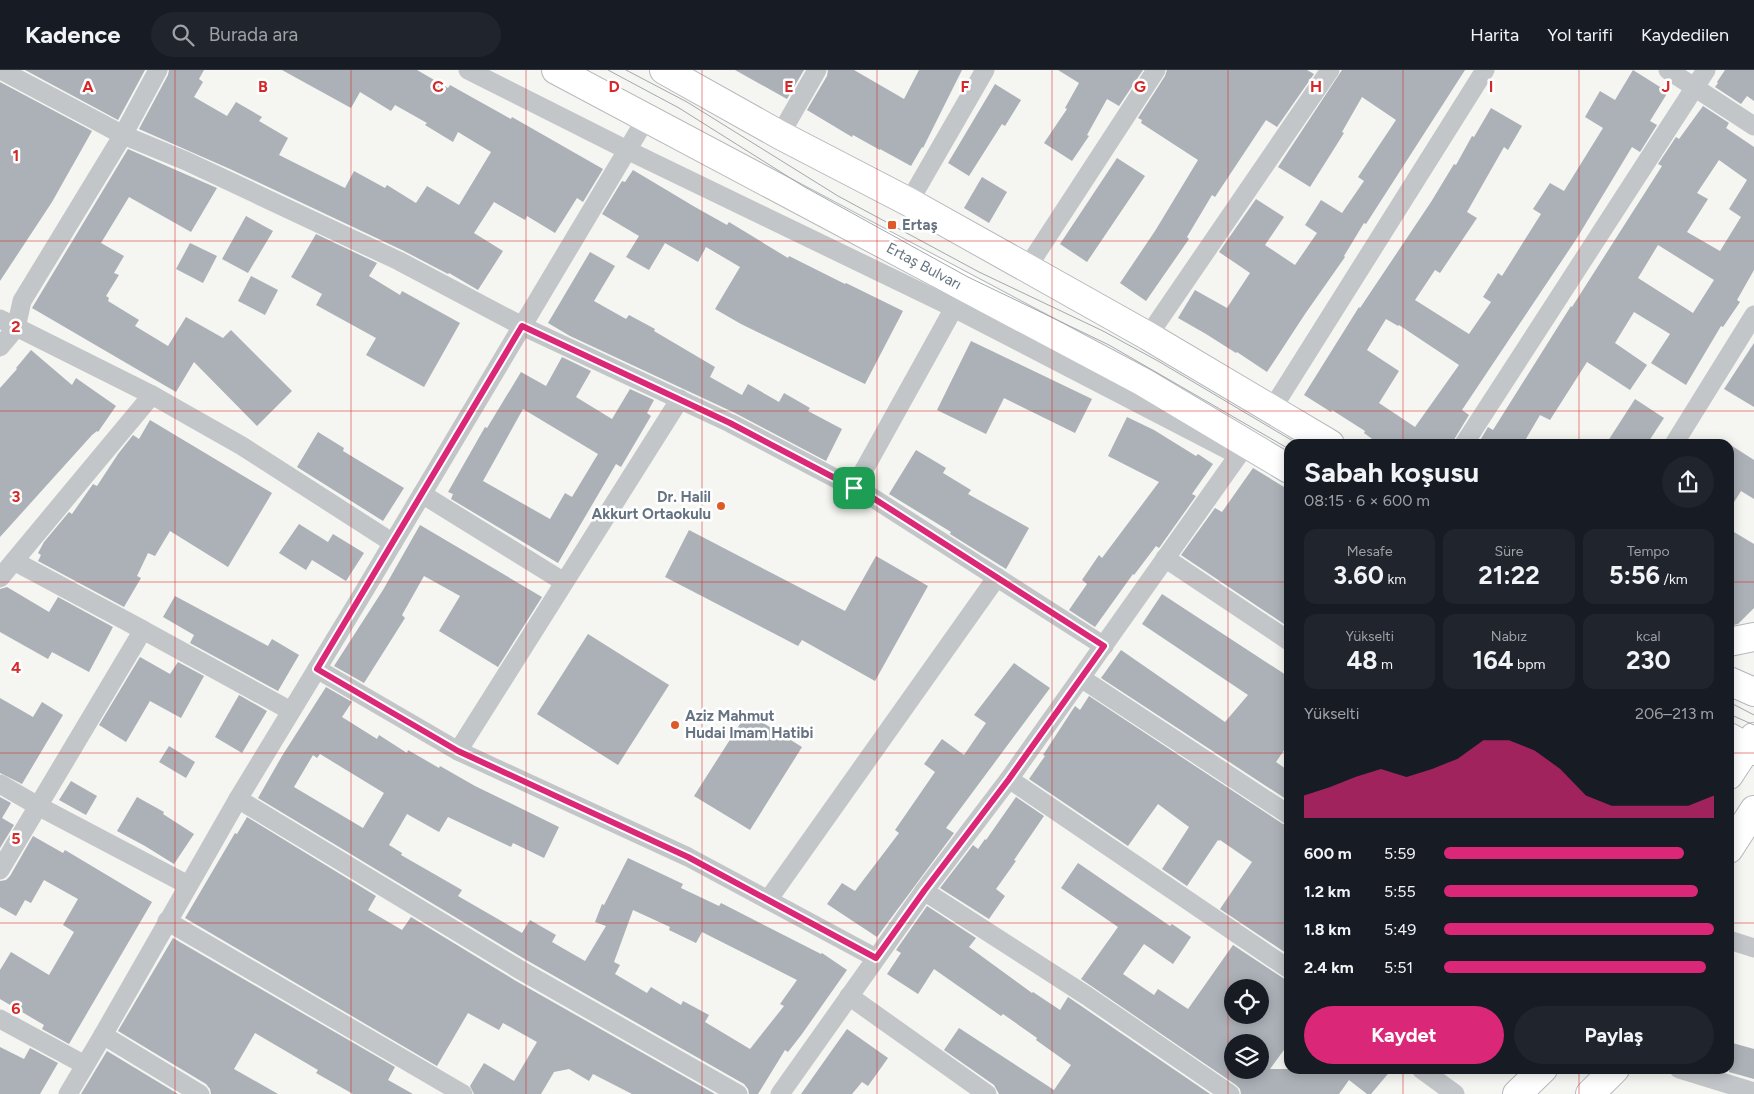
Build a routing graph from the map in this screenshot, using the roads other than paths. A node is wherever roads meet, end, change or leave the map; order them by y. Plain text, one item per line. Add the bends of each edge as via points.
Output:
1 (1, 70) edge
2 (158, 70) edge
3 (468, 70) edge
4 (556, 70) edge
5 (664, 70) edge
6 (817, 70) edge
7 (985, 70) edge
8 (1156, 70) edge
9 (1330, 70) edge
10 (1485, 70) edge
11 (1668, 70) edge
12 (1706, 70) edge
13 (1695, 88) junction
14 (647, 117) junction
15 (1754, 126) edge
16 (124, 135) junction
17 (780, 135) junction
18 (627, 150) junction
19 (909, 202) junction
20 (1027, 268) junction
21 (959, 298) junction
22 (1754, 315) edge
23 (8, 324) edge
24 (522, 326) junction
25 (1148, 336) junction
26 (0, 347) edge
27 (152, 395) junction
28 (680, 399) junction
29 (1272, 410) junction
30 (1321, 439) edge
31 (1467, 439) edge
32 (1677, 439) edge
33 (1243, 449) junction
34 (1284, 467) edge
35 (854, 488) junction
36 (422, 494) junction
37 (393, 543) junction
38 (1165, 558) junction
39 (14, 561) junction
40 (997, 576) junction
41 (0, 578) edge
42 (564, 582) junction
43 (143, 630) junction
44 (1754, 637) edge
45 (1284, 638) edge
46 (1734, 641) edge
47 (1104, 646) junction
48 (317, 669) junction
49 (1081, 678) junction
50 (1734, 683) edge
51 (1754, 692) edge
52 (291, 710) junction
53 (1746, 743) edge
54 (458, 751) junction
55 (1734, 766) edge
56 (1009, 779) junction
57 (0, 784) edge
58 (238, 799) junction
59 (38, 806) junction
60 (1754, 810) edge
61 (1284, 812) edge
62 (1754, 826) edge
63 (1734, 839) edge
64 (1734, 842) edge
65 (0, 870) edge
66 (188, 885) junction
67 (924, 891) junction
68 (768, 900) junction
69 (167, 921) junction
70 (1734, 942) edge
71 (1754, 948) edge
72 (876, 958) junction
73 (1284, 965) edge
74 (850, 996) junction
75 (0, 1019) edge
76 (103, 1035) junction
77 (85, 1065) junction
78 (1428, 1074) edge
79 (1538, 1074) edge
80 (1610, 1074) edge
81 (1695, 1074) edge
82 (1754, 1092) edge
83 (68, 1094) edge
84 (200, 1094) edge
85 (463, 1094) edge
86 (738, 1094) edge
87 (780, 1094) edge
88 (988, 1094) edge
89 (1230, 1094) edge
90 (1454, 1094) edge
91 (1517, 1094) edge
92 (1590, 1094) edge

1 - 16 street
2 - 16 street
3 - 18 street
4 - 14 main road, Ertaş Bulvarı
5 - 17 main road
6 - 17 street
7 - 19 street
8 - 20 street
9 - 25 street
10 - 29 street
11 - 13 street
12 - 13 street
13 - 15 street
13 - 31 street
14 - 18 street
14 - 21 main road, Ertaş Bulvarı
16 - 23 street
16 - 24 street via 399,261
17 - 19 main road
18 - 21 street
18 - 24 street
19 - 20 main road
20 - 25 main road
21 - 33 main road, Ertaş Bulvarı via 1143,382
21 - 35 street
22 - 32 street
23 - 26 street
23 - 27 street
24 - 28 street
24 - 36 street
25 - 29 main road
27 - 37 street via 242,446
27 - 39 street
28 - 35 street
28 - 42 street
29 - 30 main road
33 - 34 main road, Ertaş Bulvarı
33 - 38 street
35 - 40 street
36 - 37 street
36 - 42 street
37 - 48 street
38 - 45 street
38 - 47 street
39 - 41 street
39 - 43 street
40 - 47 street
40 - 68 street
42 - 54 street
43 - 52 street
43 - 59 street
44 - 46 main road
47 - 49 street
48 - 52 street
48 - 54 street
49 - 56 street
49 - 61 street
50 - 51 main road
52 - 58 street
53 - 55 main road
54 - 68 street via 688,857
56 - 67 street
56 - 73 street
57 - 59 street
58 - 66 street
58 - 86 street via 522,971
59 - 65 street
59 - 66 street
60 - 63 main road
62 - 64 main road
66 - 69 street
67 - 72 street
67 - 89 street via 1087,996
68 - 72 street
69 - 76 street
69 - 85 street
70 - 71 street
72 - 74 street
74 - 87 street
74 - 88 street
75 - 77 street
76 - 77 street
76 - 84 street
77 - 83 street
78 - 90 street
79 - 91 main road
80 - 92 main road
81 - 82 street

